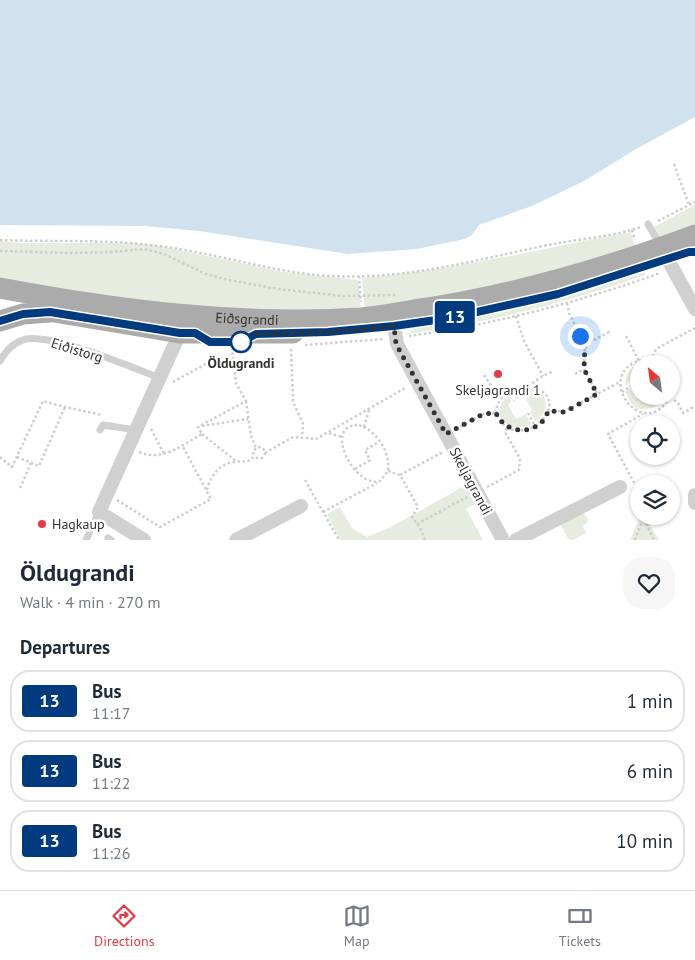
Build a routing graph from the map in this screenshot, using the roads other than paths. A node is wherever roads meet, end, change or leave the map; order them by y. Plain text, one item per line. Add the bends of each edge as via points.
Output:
1 (648, 224) road end
2 (694, 247) edge
3 (662, 254) junction
4 (0, 288) edge
5 (0, 303) edge
6 (695, 309) edge
7 (50, 312) junction
8 (399, 317) junction
9 (0, 322) edge
10 (193, 331) junction
11 (0, 361) edge
12 (166, 380) junction
13 (100, 430) dead end
14 (136, 430) junction
15 (620, 487) dead end
16 (695, 495) edge
17 (695, 502) edge
18 (301, 506) dead end
19 (99, 512) junction
20 (86, 540) edge
21 (144, 540) edge
22 (236, 540) edge
23 (503, 540) edge
24 (516, 540) edge

1 - 3 lane
2 - 3 main road, Eiðsgrandi
3 - 6 street
3 - 8 main road, Eiðsgrandi via 558,294 450,318
4 - 10 main road, Eiðsgrandi via 59,298
5 - 7 main road, Eiðsgrandi
7 - 9 main road via 23,314
7 - 10 main road, Eiðsgrandi
8 - 10 main road, Eiðsgrandi via 292,319
8 - 10 main road, Eiðsgrandi via 328,332 248,338
8 - 23 street, Skeljagrandi via 396,344
10 - 12 street
11 - 12 lane, Eiðistorg via 15,343 37,339 79,349
12 - 14 street
13 - 14 lane via 103,425
14 - 19 street
15 - 24 street
16 - 17 street
18 - 22 street
19 - 20 lane
19 - 21 street

